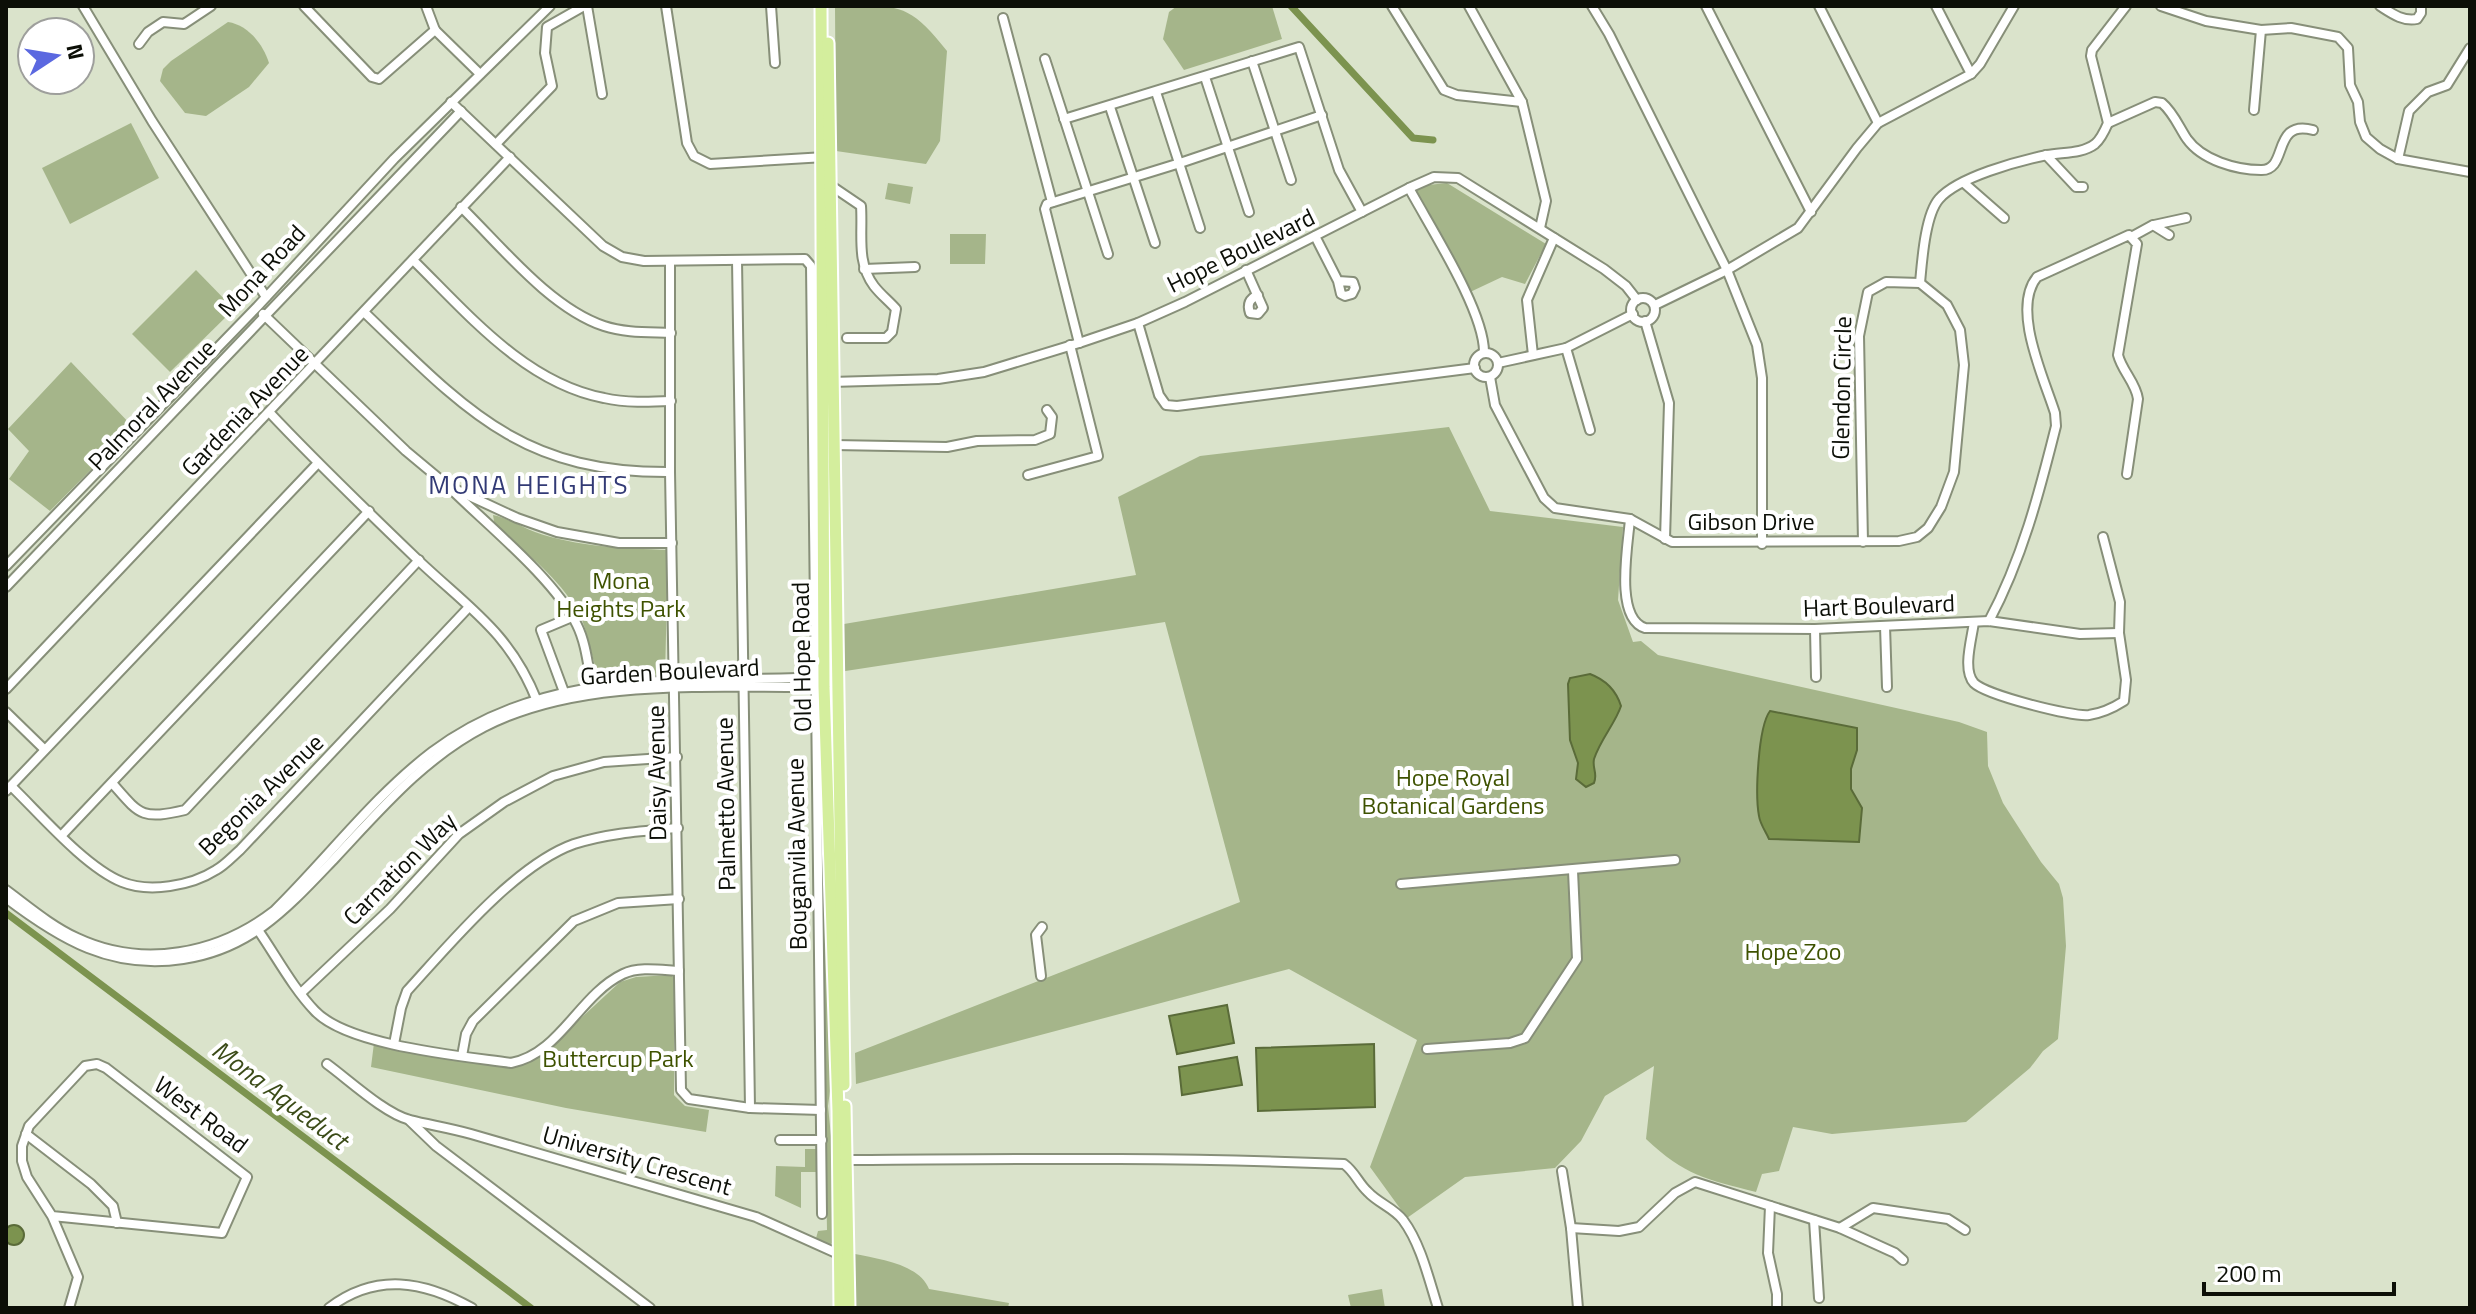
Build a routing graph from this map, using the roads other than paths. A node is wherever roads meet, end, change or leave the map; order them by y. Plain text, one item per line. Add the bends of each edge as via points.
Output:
1 (83, 6) edge
2 (211, 6) edge
3 (304, 6) edge
4 (426, 6) edge
5 (550, 6) edge
6 (585, 6) edge
7 (666, 6) edge
8 (771, 6) edge
9 (821, 6) edge
10 (828, 6) edge
11 (1392, 6) edge
12 (1469, 6) edge
13 (1592, 6) edge
14 (1706, 6) edge
15 (1819, 6) edge
16 (1936, 6) edge
17 (2014, 6) edge
18 (2126, 6) edge
19 (2161, 6) edge
20 (2380, 6) edge
21 (2421, 6) edge
22 (1003, 18) dead end
23 (435, 30) junction
24 (2261, 30) junction
25 (139, 44) dead end
26 (2470, 48) edge
27 (1045, 59) dead end
28 (1252, 61) junction
29 (775, 63) dead end
30 (480, 74) junction
31 (1971, 74) junction
32 (1205, 77) junction
33 (1156, 92) junction
34 (602, 94) dead end
35 (451, 102) junction
36 (1522, 102) junction
37 (1110, 107) junction
38 (2254, 110) dead end
39 (461, 111) junction
40 (1322, 115) junction
41 (1064, 119) junction
42 (1878, 123) junction
43 (2108, 123) junction
44 (2313, 130) dead end
45 (1275, 131) junction
46 (496, 144) junction
47 (1229, 146) junction
48 (2046, 155) junction
49 (510, 157) junction
50 (826, 157) junction
51 (2398, 159) junction
52 (1180, 163) junction
53 (2470, 172) edge
54 (1133, 178) junction
55 (1291, 180) dead end
56 (1964, 183) junction
57 (830, 185) junction
58 (2083, 187) dead end
59 (1409, 188) junction
60 (1087, 193) junction
61 (1052, 202) junction
62 (461, 207) junction
63 (1249, 212) dead end
64 (1362, 212) junction
65 (1811, 212) junction
66 (2004, 218) dead end
67 (2186, 218) dead end
68 (2153, 225) junction
69 (1200, 228) dead end
70 (1540, 228) junction
71 (2169, 235) dead end
72 (1315, 236) junction
73 (2133, 236) junction
74 (1554, 238) junction
75 (1155, 243) dead end
76 (1108, 254) dead end
77 (413, 260) junction
78 (737, 260) junction
79 (670, 261) junction
80 (915, 267) dead end
81 (864, 269) junction
82 (1246, 270) junction
83 (1727, 270) junction
84 (1338, 281) dead end
85 (1920, 283) junction
86 (1258, 295) dead end
87 (266, 297) junction
88 (1637, 300) junction
89 (1655, 305) junction
90 (257, 307) junction
91 (365, 313) junction
92 (1633, 314) junction
93 (264, 316) junction
94 (1645, 321) junction
95 (1138, 323) junction
96 (671, 333) junction
97 (847, 338) dead end
98 (1075, 344) junction
99 (1566, 348) junction
100 (1484, 353) junction
101 (1533, 355) junction
102 (1498, 363) junction
103 (316, 364) junction
104 (1475, 368) junction
105 (1490, 377) junction
106 (828, 382) junction
107 (671, 401) junction
108 (1047, 410) dead end
109 (270, 413) junction
110 (1590, 430) dead end
111 (834, 445) junction
112 (318, 463) junction
113 (670, 472) junction
114 (2127, 474) dead end
115 (1028, 475) dead end
116 (448, 486) junction
117 (369, 511) junction
118 (1630, 519) junction
119 (2103, 537) dead end
120 (1665, 539) junction
121 (1863, 542) junction
122 (672, 543) junction
123 (1762, 544) junction
124 (419, 560) junction
125 (6, 566) edge
126 (6, 587) edge
127 (469, 607) junction
128 (572, 617) junction
129 (1989, 621) junction
130 (1974, 622) junction
131 (1885, 626) junction
132 (1815, 629) junction
133 (2119, 633) junction
134 (1816, 677) dead end
135 (837, 681) junction
136 (819, 682) junction
137 (745, 684) junction
138 (674, 685) junction
139 (592, 686) junction
140 (1887, 687) dead end
141 (6, 689) edge
142 (564, 692) junction
143 (537, 702) junction
144 (6, 712) edge
145 (44, 749) junction
146 (677, 757) junction
147 (112, 783) junction
148 (8, 788) edge
149 (678, 828) junction
150 (62, 835) junction
151 (1675, 860) dead end
152 (1573, 871) junction
153 (1401, 884) dead end
154 (6, 890) edge
155 (6, 898) edge
156 (679, 899) junction
157 (1042, 927) dead end
158 (258, 928) junction
159 (679, 971) junction
160 (1041, 976) dead end
161 (301, 993) junction
162 (394, 1044) junction
163 (1427, 1049) dead end
164 (462, 1056) junction
165 (327, 1064) dead end
166 (750, 1108) junction
167 (821, 1110) junction
168 (409, 1120) junction
169 (26, 1134) junction
170 (780, 1140) dead end
171 (822, 1140) junction
172 (842, 1160) junction
173 (1562, 1171) dead end
174 (1770, 1206) junction
175 (822, 1214) dead end
176 (52, 1216) junction
177 (1814, 1220) junction
178 (117, 1223) junction
179 (1571, 1228) junction
180 (1840, 1228) junction
181 (1965, 1230) dead end
182 (844, 1256) junction
183 (1903, 1260) dead end
184 (1819, 1298) dead end
185 (69, 1308) edge
186 (329, 1308) edge
187 (472, 1308) edge
188 (650, 1308) edge
189 (840, 1308) edge
190 (849, 1308) edge
191 (1438, 1308) edge
192 (1578, 1308) edge
193 (1777, 1308) edge

1 - 87 street
2 - 25 street via 184,24 163,22
3 - 23 street via 379,79
4 - 23 street
5 - 30 street, Mona Road
6 - 34 street
6 - 46 street via 547,27 545,53 552,86
7 - 50 street via 686,135 694,156 710,164
8 - 29 street
9 - 50 main road, Old Hope Road
10 - 50 main road, Old Hope Road
11 - 36 street via 1444,90
12 - 36 street
13 - 83 street
14 - 65 street
15 - 42 street
16 - 31 street
17 - 31 street
18 - 43 street via 2091,56
19 - 24 street via 2206,21
20 - 21 street via 2410,21 2417,19
22 - 61 street
23 - 30 street
24 - 38 street
24 - 51 street via 2291,28 2338,37 2349,53 2348,74 2362,131
26 - 51 street via 2447,85 2428,92 2409,111
27 - 41 street
28 - 32 street
28 - 40 street via 1299,47
28 - 45 street
30 - 35 street, Mona Road
31 - 42 street
32 - 33 street
32 - 47 street
33 - 37 street
33 - 52 street
35 - 39 street
35 - 87 street, Mona Road
36 - 70 street via 1546,201
37 - 41 street
37 - 54 street
39 - 46 street
39 - 93 street, Palmoral Avenue
40 - 45 street
40 - 64 street via 1339,170
41 - 60 street
42 - 65 street
43 - 44 street via 2162,103 2202,154 2261,170 2275,163 2289,132
43 - 48 street via 2092,146
45 - 47 street
45 - 55 street
46 - 49 street
47 - 52 street
47 - 63 street
48 - 56 street
48 - 58 street via 2076,187
49 - 62 street, Gardenia Avenue
49 - 79 street via 603,246 631,259
50 - 57 main road, Old Hope Road
50 - 106 main road, Old Hope Road
51 - 53 street
52 - 54 street
52 - 69 street
54 - 60 street
54 - 75 street
56 - 66 street
56 - 85 street via 1934,207
57 - 81 street via 861,206
57 - 106 main road, Old Hope Road
59 - 64 street, Hope Boulevard
59 - 70 street, Hope Boulevard via 1434,177 1458,178
59 - 100 street via 1477,317
60 - 61 street
60 - 76 street
61 - 98 street via 1045,209
62 - 77 street, Gardenia Avenue
62 - 96 street via 573,311 627,332
64 - 72 street, Hope Boulevard
65 - 83 street via 1798,228
67 - 68 street
68 - 71 street
68 - 73 street
70 - 74 street, Hope Boulevard
72 - 82 street, Hope Boulevard
72 - 84 street
73 - 114 street via 2137,244 2118,355 2138,399
73 - 129 street via 2033,282 2028,325 2056,426 2033,516
74 - 88 street, Hope Boulevard via 1604,269
74 - 101 street via 1527,300
77 - 91 street, Gardenia Avenue
77 - 107 street via 501,344 556,381 604,398
78 - 79 street
78 - 136 street, Bouganvila Avenue via 809,262
78 - 137 street, Palmetto Avenue
79 - 96 street, Daisy Avenue
80 - 81 street
81 - 97 street via 896,309 896,318 886,338
82 - 86 street
82 - 95 street, Hope Boulevard
83 - 89 street
83 - 123 street via 1757,345 1762,378
85 - 121 street, Glendon Circle via 1886,282 1868,292 1864,301 1859,336
85 - 121 street via 1947,305 1960,330 1964,365 1954,472 1941,507 1917,537
87 - 90 street, Mona Road
88 - 89 street via 1647,298
88 - 92 street
89 - 94 street via 1654,316
90 - 93 street
90 - 125 street, Mona Road
91 - 103 street, Gardenia Avenue
91 - 113 street via 466,407 522,443 598,468
92 - 94 street
92 - 99 street
93 - 103 street
93 - 126 street, Palmoral Avenue
94 - 120 street via 1669,403
95 - 98 street, Hope Boulevard
95 - 104 street via 1166,405
96 - 107 street, Daisy Avenue
98 - 106 street, Hope Boulevard via 984,372 938,379
98 - 115 street via 1098,456
99 - 101 street
99 - 110 street
100 - 102 street
100 - 104 street via 1475,360
101 - 102 street
102 - 105 street
103 - 109 street, Gardenia Avenue
103 - 116 street
104 - 105 street via 1482,377
105 - 118 street, Gibson Drive via 1495,405 1549,504
106 - 111 main road, Old Hope Road
106 - 136 main road, Old Hope Road
107 - 113 street, Daisy Avenue
108 - 111 street via 1053,427 1035,440 947,447
109 - 112 street
109 - 141 street, Gardenia Avenue
111 - 135 main road, Old Hope Road
112 - 117 street
112 - 145 street
113 - 122 street, Daisy Avenue
116 - 122 street via 557,532 619,543
116 - 128 street via 531,567
117 - 124 street
117 - 147 street
118 - 120 street, Gibson Drive
118 - 132 street, Hart Boulevard via 1625,589 1632,620 1639,627
119 - 133 street via 2120,602
120 - 123 street, Gibson Drive
121 - 123 street, Gibson Drive
122 - 138 street, Daisy Avenue
124 - 127 street
124 - 147 street via 185,810 157,816 137,812
127 - 143 street via 511,648
127 - 150 street, Begonia Avenue via 217,870 172,886 134,886 94,865
128 - 139 street
128 - 142 street via 541,630
129 - 130 street, Hart Boulevard
129 - 133 street, Hart Boulevard via 2080,634
130 - 131 street, Hart Boulevard
130 - 133 street via 1968,667 1974,683 2010,698 2086,715 2124,701
131 - 132 street, Hart Boulevard
131 - 140 street
132 - 134 street
135 - 136 street, Garden Boulevard
135 - 172 main road, Old Hope Road
136 - 137 street, Garden Boulevard
136 - 167 street, Bouganvila Avenue
136 - 172 main road, Old Hope Road
137 - 138 street, Garden Boulevard
137 - 166 street, Palmetto Avenue
138 - 139 street, Garden Boulevard
138 - 143 street, Garden Boulevard
138 - 146 street, Daisy Avenue
139 - 142 street, Garden Boulevard
142 - 143 street, Garden Boulevard
143 - 158 street, Garden Boulevard via 481,721 432,753
144 - 145 street
145 - 148 street
146 - 149 street, Daisy Avenue
146 - 161 street, Carnation Way via 604,762 553,776 504,802 459,834
147 - 150 street
148 - 150 street, Begonia Avenue
149 - 156 street, Daisy Avenue
149 - 162 street via 571,845 512,883 407,991
151 - 152 street
152 - 153 street
152 - 163 street via 1577,959 1525,1038
154 - 158 street, Garden Boulevard via 76,938 139,954 193,951
155 - 158 street, Garden Boulevard via 84,949 148,962 205,955
156 - 159 street, Daisy Avenue
156 - 164 street via 618,903 574,921 473,1021
157 - 160 street via 1036,935
158 - 161 street
159 - 164 street via 622,975 525,1061
159 - 166 street, Daisy Avenue via 683,1094
161 - 162 street via 335,1027
162 - 164 street
165 - 168 street, University Crescent
166 - 167 street, Daisy Avenue
167 - 171 street, Bouganvila Avenue
168 - 182 street, University Crescent via 744,1213
168 - 188 street, University Crescent
169 - 176 street via 22,1161 27,1177
169 - 178 street via 91,1184 113,1206
169 - 178 street, West Road via 85,1066 97,1064 247,1177 222,1233
170 - 171 street
171 - 175 street, Bouganvila Avenue
172 - 182 main road, Old Hope Road
172 - 191 street via 1001,1157 1344,1164 1405,1224
173 - 179 street
174 - 177 street
174 - 179 street via 1695,1182 1639,1227
174 - 193 street via 1768,1253
176 - 178 street, West Road
176 - 185 street via 78,1277
177 - 180 street
177 - 184 street
179 - 192 street
180 - 181 street via 1873,1208 1948,1219
180 - 183 street
182 - 189 main road, Old Hope Road
182 - 190 main road, Old Hope Road
186 - 187 street via 341,1298 399,1284 431,1288

